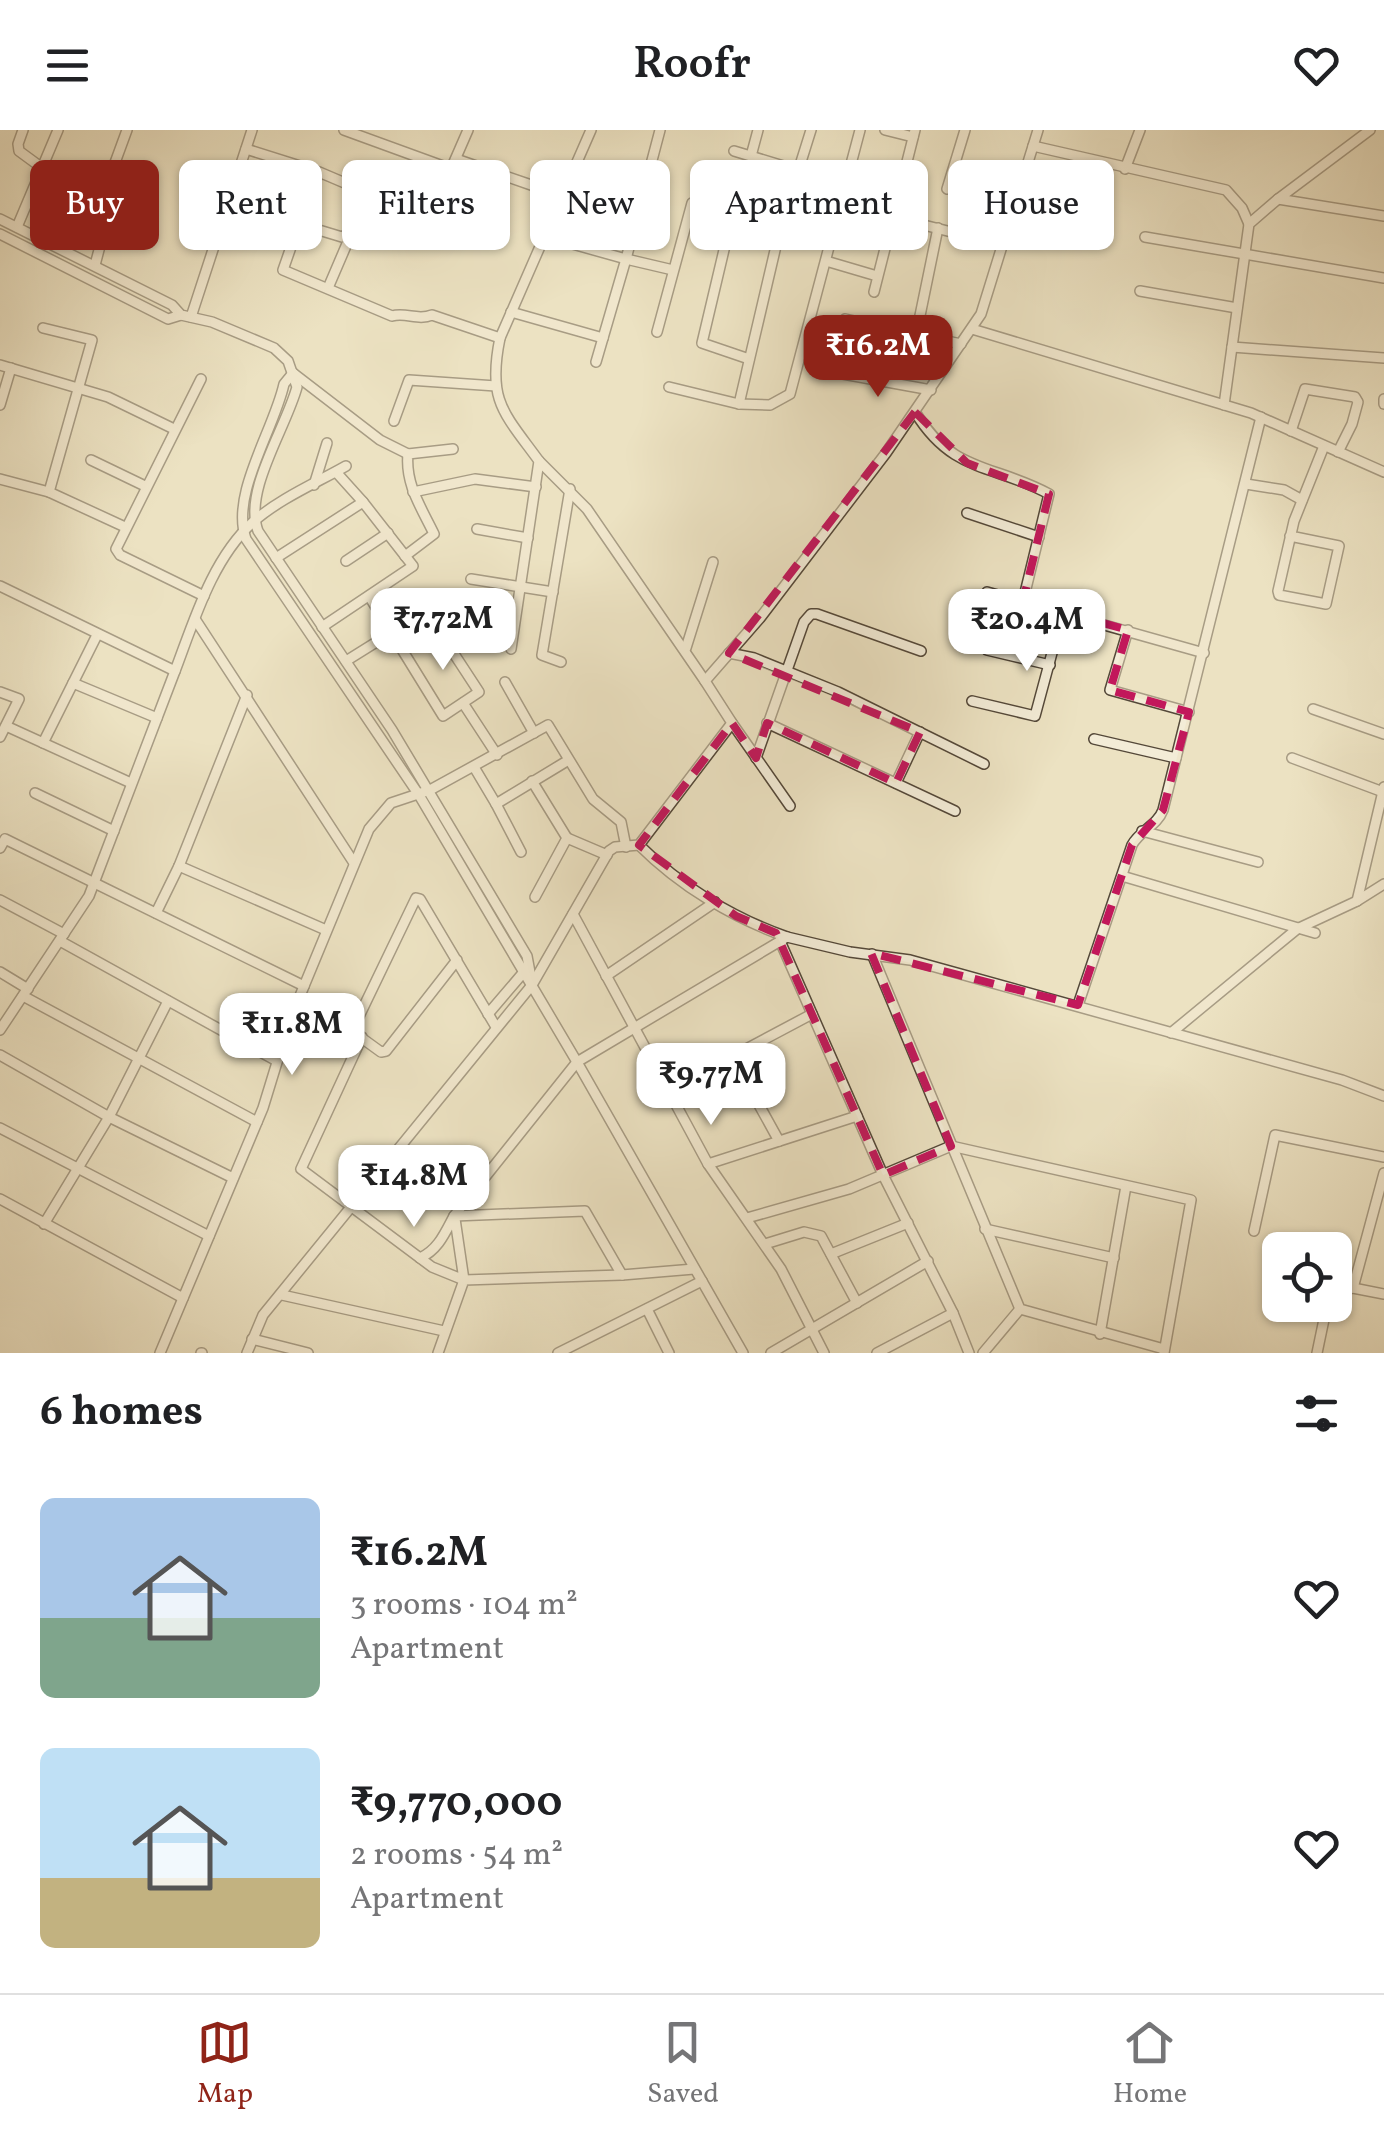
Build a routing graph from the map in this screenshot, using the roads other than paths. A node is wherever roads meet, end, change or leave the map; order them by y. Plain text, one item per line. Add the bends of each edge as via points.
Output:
1 (22, 130) edge
2 (58, 130) edge
3 (127, 130) edge
4 (252, 130) edge
5 (344, 130) edge
6 (388, 130) edge
7 (468, 130) edge
8 (591, 130) edge
9 (660, 130) edge
10 (758, 130) edge
11 (811, 130) edge
12 (860, 130) edge
13 (885, 130) edge
14 (965, 130) edge
15 (1038, 130) edge
16 (1140, 130) edge
17 (1370, 130) edge
18 (914, 134) edge
19 (383, 144) junction
20 (1033, 146) junction
21 (246, 149) junction
22 (734, 151) dead end
23 (751, 156) junction
24 (456, 158) junction
25 (32, 160) edge
26 (45, 160) edge
27 (116, 160) edge
28 (281, 160) edge
29 (578, 160) edge
30 (763, 160) edge
31 (802, 160) edge
32 (852, 160) edge
33 (907, 160) edge
34 (1029, 160) edge
35 (1125, 169) junction
36 (530, 185) edge
37 (947, 189) dead end
38 (30, 196) edge
39 (1278, 199) junction
40 (690, 210) edge
41 (1384, 216) edge
42 (0, 218) edge
43 (1248, 224) junction
44 (928, 226) edge
45 (17, 227) junction
46 (938, 228) junction
47 (948, 231) edge
48 (0, 234) edge
49 (1144, 238) dead end
50 (98, 250) edge
51 (290, 250) edge
52 (345, 250) edge
53 (538, 250) edge
54 (596, 250) edge
55 (723, 250) edge
56 (775, 250) edge
57 (829, 250) edge
58 (884, 250) edge
59 (1002, 250) edge
60 (1244, 254) junction
61 (626, 258) junction
62 (826, 261) junction
63 (94, 265) junction
64 (673, 270) junction
65 (878, 276) junction
66 (1384, 278) edge
67 (328, 288) junction
68 (1140, 291) dead end
69 (874, 292) dead end
70 (1237, 308) junction
71 (511, 312) junction
72 (186, 316) junction
73 (845, 320) dead end
74 (43, 328) dead end
75 (972, 329) junction
76 (656, 332) dead end
77 (916, 335) junction
78 (500, 338) junction
79 (603, 338) junction
80 (961, 344) junction
81 (1232, 347) junction
82 (1384, 358) edge
83 (749, 359) junction
84 (596, 362) dead end
85 (5, 367) edge
86 (832, 372) dead end
87 (292, 373) junction
88 (201, 379) dead end
89 (496, 386) junction
90 (669, 386) dead end
91 (78, 388) junction
92 (930, 390) junction
93 (739, 404) junction
94 (1224, 404) junction
95 (0, 405) edge
96 (916, 412) junction
97 (1261, 418) junction
98 (394, 421) dead end
99 (174, 429) junction
100 (1291, 431) junction
101 (327, 442) dead end
102 (1324, 446) junction
103 (453, 448) dead end
104 (1338, 452) junction
105 (408, 454) junction
106 (91, 460) dead end
107 (539, 462) junction
108 (346, 466) dead end
109 (336, 472) junction
110 (1384, 472) edge
111 (0, 479) edge
112 (314, 484) junction
113 (1246, 484) junction
114 (146, 486) junction
115 (536, 488) junction
116 (570, 489) junction
117 (48, 492) junction
118 (413, 492) junction
119 (251, 493) junction
120 (1302, 500) junction
121 (364, 502) junction
122 (967, 513) dead end
123 (254, 521) junction
124 (125, 527) junction
125 (477, 529) dead end
126 (244, 532) junction
127 (388, 533) junction
128 (1290, 536) junction
129 (1039, 537) junction
130 (528, 538) junction
131 (405, 556) junction
132 (276, 558) junction
133 (346, 561) dead end
134 (713, 562) dead end
135 (472, 579) dead end
136 (0, 586) edge
137 (520, 587) junction
138 (553, 592) junction
139 (987, 592) dead end
140 (204, 596) junction
141 (368, 596) junction
142 (1022, 602) junction
143 (1063, 612) junction
144 (195, 619) junction
145 (322, 627) junction
146 (1128, 630) junction
147 (393, 632) junction
148 (97, 635) junction
149 (686, 648) junction
150 (511, 649) dead end
151 (987, 650) dead end
152 (921, 652) dead end
153 (728, 653) junction
154 (1204, 653) junction
155 (346, 661) junction
156 (561, 662) dead end
157 (1050, 666) junction
158 (786, 671) junction
159 (175, 672) junction
160 (706, 681) junction
161 (506, 682) dead end
162 (73, 683) junction
163 (0, 692) edge
164 (247, 695) junction
165 (972, 701) dead end
166 (464, 702) junction
167 (1313, 709) dead end
168 (1189, 712) junction
169 (157, 718) junction
170 (732, 722) junction
171 (768, 723) junction
172 (6, 726) junction
173 (920, 732) junction
174 (534, 733) junction
175 (1384, 734) edge
176 (0, 737) edge
177 (1094, 739) dead end
178 (43, 742) junction
179 (497, 754) junction
180 (756, 758) junction
181 (1176, 758) junction
182 (1292, 758) dead end
183 (567, 761) junction
184 (984, 764) dead end
185 (474, 768) junction
186 (532, 782) junction
187 (131, 783) junction
188 (896, 783) junction
189 (430, 790) junction
190 (1384, 790) edge
191 (35, 792) dead end
192 (419, 796) junction
193 (496, 804) junction
194 (790, 806) dead end
195 (955, 811) dead end
196 (114, 831) junction
197 (1142, 832) junction
198 (567, 838) junction
199 (639, 846) junction
200 (626, 847) junction
201 (0, 848) edge
202 (521, 852) dead end
203 (607, 854) junction
204 (1258, 862) dead end
205 (354, 863) junction
206 (179, 866) junction
207 (1122, 876) junction
208 (94, 882) junction
209 (1384, 884) edge
210 (535, 897) dead end
211 (0, 900) edge
212 (1356, 901) junction
213 (715, 902) junction
214 (156, 913) junction
215 (573, 914) junction
216 (1297, 928) junction
217 (326, 930) junction
218 (1315, 933) dead end
219 (62, 937) junction
220 (783, 939) junction
221 (872, 954) junction
222 (456, 960) junction
223 (0, 972) edge
224 (523, 973) junction
225 (606, 976) junction
226 (532, 985) junction
227 (304, 986) junction
228 (25, 992) junction
229 (168, 1001) junction
230 (1078, 1005) junction
231 (488, 1014) junction
232 (812, 1014) junction
233 (496, 1027) junction
234 (634, 1028) junction
235 (0, 1030) edge
236 (1170, 1033) junction
237 (362, 1038) dead end
238 (0, 1055) edge
239 (732, 1056) junction
240 (138, 1058) junction
241 (278, 1061) junction
242 (577, 1062) junction
243 (668, 1090) junction
244 (1384, 1096) edge
245 (857, 1116) junction
246 (110, 1117) junction
247 (257, 1122) junction
248 (0, 1128) edge
249 (779, 1141) junction
250 (951, 1146) junction
251 (1384, 1158) edge
252 (708, 1164) junction
253 (75, 1170) junction
254 (1384, 1174) edge
255 (883, 1175) junction
256 (233, 1178) junction
257 (1126, 1186) junction
258 (0, 1200) edge
259 (350, 1207) junction
260 (454, 1216) junction
261 (747, 1218) junction
262 (908, 1223) junction
263 (44, 1224) junction
264 (985, 1229) junction
265 (1254, 1231) dead end
266 (209, 1236) junction
267 (765, 1244) junction
268 (831, 1254) junction
269 (420, 1258) junction
270 (1114, 1258) junction
271 (928, 1261) junction
272 (694, 1268) junction
273 (622, 1275) junction
274 (464, 1280) junction
275 (702, 1282) junction
276 (1353, 1288) joint
277 (1384, 1294) edge
278 (282, 1296) junction
279 (183, 1298) junction
280 (857, 1302) junction
281 (647, 1309) junction
282 (1020, 1309) junction
283 (954, 1313) junction
284 (1323, 1322) edge
285 (813, 1328) junction
286 (444, 1331) junction
287 (1100, 1334) junction
288 (252, 1339) junction
289 (995, 1340) junction
290 (1164, 1351) edge
291 (160, 1353) edge
292 (248, 1353) edge
293 (308, 1353) edge
294 (438, 1353) edge
295 (558, 1353) edge
296 (669, 1353) edge
297 (744, 1353) edge
298 (771, 1353) edge
299 (824, 1353) edge
300 (877, 1353) edge
301 (969, 1353) edge
302 (982, 1353) edge
303 (1004, 1353) edge
304 (1316, 1353) edge

1 - 25 street via 18,148
2 - 26 street
3 - 27 street
4 - 21 street
5 - 19 street
6 - 19 street
7 - 24 street
8 - 29 street
9 - 61 street
10 - 23 street
11 - 31 street
12 - 32 street
13 - 18 street
14 - 37 street
15 - 20 street
16 - 35 street
17 - 39 street
18 - 33 street
19 - 24 street via 451,169
20 - 34 street
20 - 35 street
21 - 28 street
21 - 72 street
22 - 23 street
23 - 30 street
24 - 36 street
35 - 43 street via 1226,190
38 - 45 street
39 - 41 street
39 - 43 street
40 - 64 street
42 - 45 street
43 - 60 street
44 - 46 street
45 - 63 street
46 - 47 street
46 - 77 street
48 - 72 street via 168,319
49 - 60 street
50 - 63 street
51 - 67 street via 282,270
52 - 67 street
53 - 71 street
54 - 61 street
55 - 83 street via 702,344
56 - 83 street
57 - 62 street
58 - 65 street
59 - 75 street
60 - 66 street
60 - 70 street
61 - 64 street
61 - 79 street
62 - 65 street
62 - 93 street via 790,394 770,405
63 - 72 street
64 - 76 street
65 - 69 street
67 - 78 street via 392,316 432,315
68 - 70 street
70 - 81 street
71 - 78 street
71 - 79 street
72 - 87 street via 274,348
73 - 77 street
74 - 91 street via 92,340
75 - 80 street
75 - 94 street
77 - 80 street
78 - 89 street
79 - 84 street
80 - 92 street
81 - 82 street
81 - 94 street
83 - 93 street
85 - 91 street
85 - 95 street
86 - 92 street
87 - 105 street
87 - 119 street via 292,406
88 - 99 street
89 - 98 street via 409,380
89 - 107 street via 510,423
90 - 93 street
91 - 99 street
91 - 117 street
92 - 96 street
94 - 97 street
96 - 129 street via 966,463 1049,494
96 - 153 street
97 - 100 street
97 - 113 street
99 - 114 street
100 - 102 street
100 - 104 street via 1305,389 1355,397 1354,419
101 - 112 street
102 - 104 street
102 - 120 street
103 - 105 street
104 - 110 street
105 - 118 street
106 - 114 street
107 - 115 street
107 - 116 street
108 - 109 street
109 - 112 street
109 - 121 street
111 - 117 street
112 - 123 street
113 - 120 street
113 - 154 street
114 - 124 street
115 - 118 street via 475,479
115 - 130 street
116 - 138 street
116 - 149 street
117 - 124 street
118 - 131 street via 434,534
119 - 123 street
119 - 126 street via 242,512
120 - 128 street
121 - 127 street
121 - 132 street
122 - 129 street
123 - 126 street
123 - 132 street
124 - 140 street via 120,555
125 - 130 street
126 - 140 street
126 - 192 street
127 - 131 street
127 - 133 street
128 - 128 street via 1278,594 1326,604 1339,546
129 - 142 street
130 - 137 street
131 - 141 street via 413,566
132 - 145 street
134 - 149 street
135 - 137 street
136 - 148 street
137 - 138 street
137 - 150 street
138 - 156 street via 542,655
139 - 142 street
140 - 144 street
141 - 145 street
141 - 147 street
142 - 143 street
143 - 146 street
143 - 157 street
144 - 159 street
144 - 164 street
145 - 155 street
146 - 154 street
146 - 168 street via 1110,690
147 - 155 street
147 - 166 street via 444,716
147 - 166 street via 426,611 479,692
148 - 159 street
148 - 162 street
149 - 160 street
151 - 157 street
152 - 158 street via 813,614
153 - 158 street
153 - 160 street
154 - 168 street
155 - 189 street
157 - 165 street via 1035,716
158 - 171 street
158 - 173 street
159 - 169 street
160 - 170 street
161 - 174 street
162 - 169 street
162 - 178 street
163 - 172 street via 19,699
164 - 205 street
164 - 206 street
166 - 179 street
167 - 175 street
168 - 181 street
169 - 187 street
170 - 180 street
170 - 199 street
171 - 180 street
171 - 188 street
172 - 176 street
172 - 178 street
173 - 184 street
173 - 188 street
174 - 179 street
174 - 183 street via 548,725
177 - 181 street
178 - 187 street
179 - 185 street
180 - 194 street
181 - 197 street via 1160,818
182 - 190 street
183 - 186 street
183 - 200 street via 593,800 622,822
185 - 189 street
185 - 193 street
186 - 193 street
186 - 198 street
187 - 196 street
188 - 195 street
189 - 192 street
189 - 226 street via 527,956
190 - 212 street
191 - 196 street
192 - 205 street via 391,803 369,829
192 - 224 street
193 - 202 street
196 - 208 street
197 - 204 street
197 - 207 street
198 - 203 street
198 - 210 street
199 - 200 street
199 - 213 street
200 - 203 street
201 - 208 street via 5,839
203 - 215 street
205 - 217 street
206 - 214 street
206 - 217 street
207 - 216 street
207 - 230 street
208 - 214 street
208 - 219 street
209 - 212 street
211 - 219 street
212 - 216 street
213 - 220 street
213 - 225 street
214 - 227 street
215 - 225 street
215 - 226 street
216 - 218 street
216 - 236 street
217 - 227 street
219 - 228 street
219 - 229 street
220 - 221 street
220 - 232 street
220 - 234 street
221 - 230 street
221 - 250 street
222 - 222 street via 420,899 414,900 352,1032 386,1051
222 - 231 street
223 - 228 street
224 - 226 street
224 - 231 street
225 - 234 street
226 - 233 street
226 - 242 street
227 - 241 street
228 - 235 street
228 - 240 street
229 - 240 street
229 - 241 street
230 - 236 street
231 - 233 street
232 - 239 street
232 - 245 street
233 - 259 street
234 - 242 street
234 - 243 street
236 - 244 street
237 - 259 street via 301,1169
238 - 246 street
239 - 243 street
239 - 249 street
240 - 246 street
240 - 247 street
241 - 247 street
242 - 260 street
242 - 272 street
243 - 252 street
245 - 249 street
245 - 255 street
246 - 253 street
246 - 256 street
247 - 256 street
248 - 253 street
249 - 252 street
250 - 255 street
250 - 257 street
250 - 264 street
251 - 265 street via 1275,1135
252 - 261 street
253 - 263 street
253 - 266 street
254 - 276 street
255 - 261 street
255 - 262 street
256 - 266 street
257 - 270 street
257 - 290 street via 1191,1200
258 - 263 street
259 - 269 street
259 - 278 street
260 - 269 street
260 - 273 street via 586,1211
260 - 274 street
261 - 267 street
262 - 268 street
262 - 271 street
263 - 279 street
264 - 270 street
264 - 282 street
266 - 279 street
267 - 268 street via 811,1232
267 - 285 street
268 - 280 street
269 - 274 street
270 - 287 street
271 - 280 street
271 - 283 street
272 - 273 street
272 - 275 street
273 - 274 street
274 - 286 street
275 - 281 street
275 - 297 street
276 - 277 street
278 - 286 street
278 - 288 street
279 - 291 street
280 - 285 street
281 - 295 street
281 - 296 street
282 - 287 street
282 - 289 street
283 - 300 street
283 - 301 street
284 - 304 street
285 - 298 street
285 - 299 street
286 - 294 street
287 - 290 street
288 - 292 street
288 - 293 street
289 - 302 street
289 - 303 street

